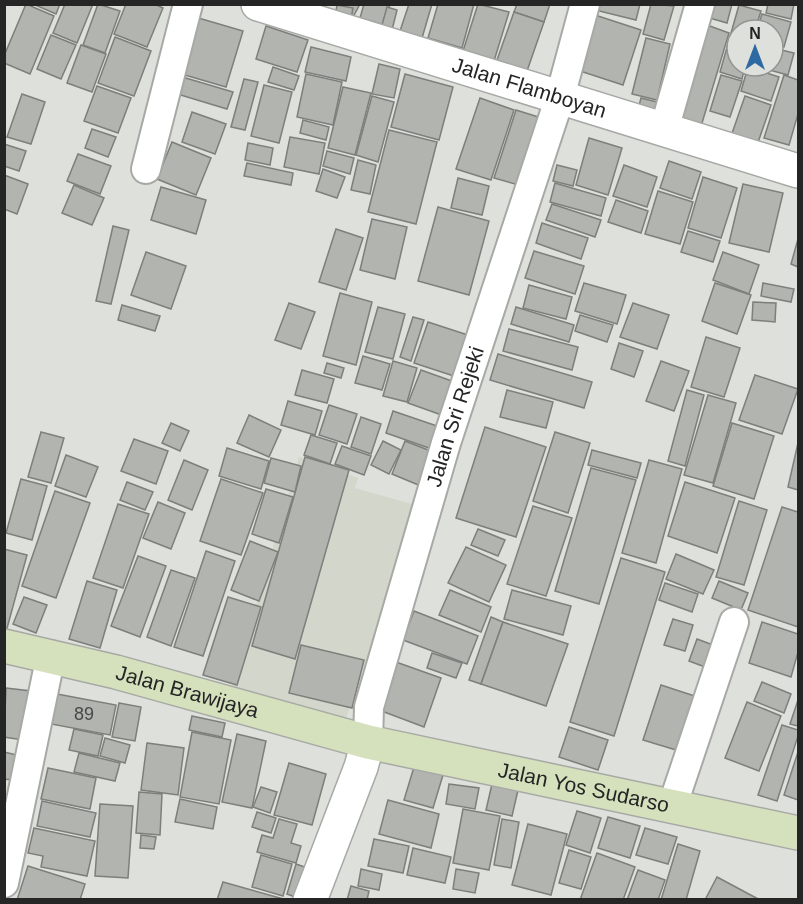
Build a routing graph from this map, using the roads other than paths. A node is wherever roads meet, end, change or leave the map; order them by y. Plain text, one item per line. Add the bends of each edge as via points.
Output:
1 (188, 4) edge
2 (258, 4) edge
3 (585, 4) edge
4 (700, 4) edge
5 (315, 13) edge
6 (560, 98) junction
7 (664, 130) junction
8 (147, 170) dead end
9 (798, 171) edge
10 (734, 622) dead end
11 (4, 646) edge
12 (51, 656) junction
13 (368, 741) junction
14 (673, 804) junction
15 (798, 833) edge
16 (4, 883) edge
17 (310, 900) edge

1 - 8 street
2 - 5 street, Jalan Flamboyan
3 - 6 street, Jalan Sri Rejeki
4 - 7 street
5 - 6 street, Jalan Flamboyan
6 - 7 street, Jalan Flamboyan
6 - 13 street, Jalan Sri Rejeki via 446,443 369,707
7 - 9 street, Jalan Flamboyan
10 - 14 street
11 - 12 main road, Jalan Brawijaya
12 - 13 main road, Jalan Brawijaya
12 - 16 street
13 - 14 main road, Jalan Yos Sudarso
13 - 17 street
14 - 15 main road, Jalan Yos Sudarso

